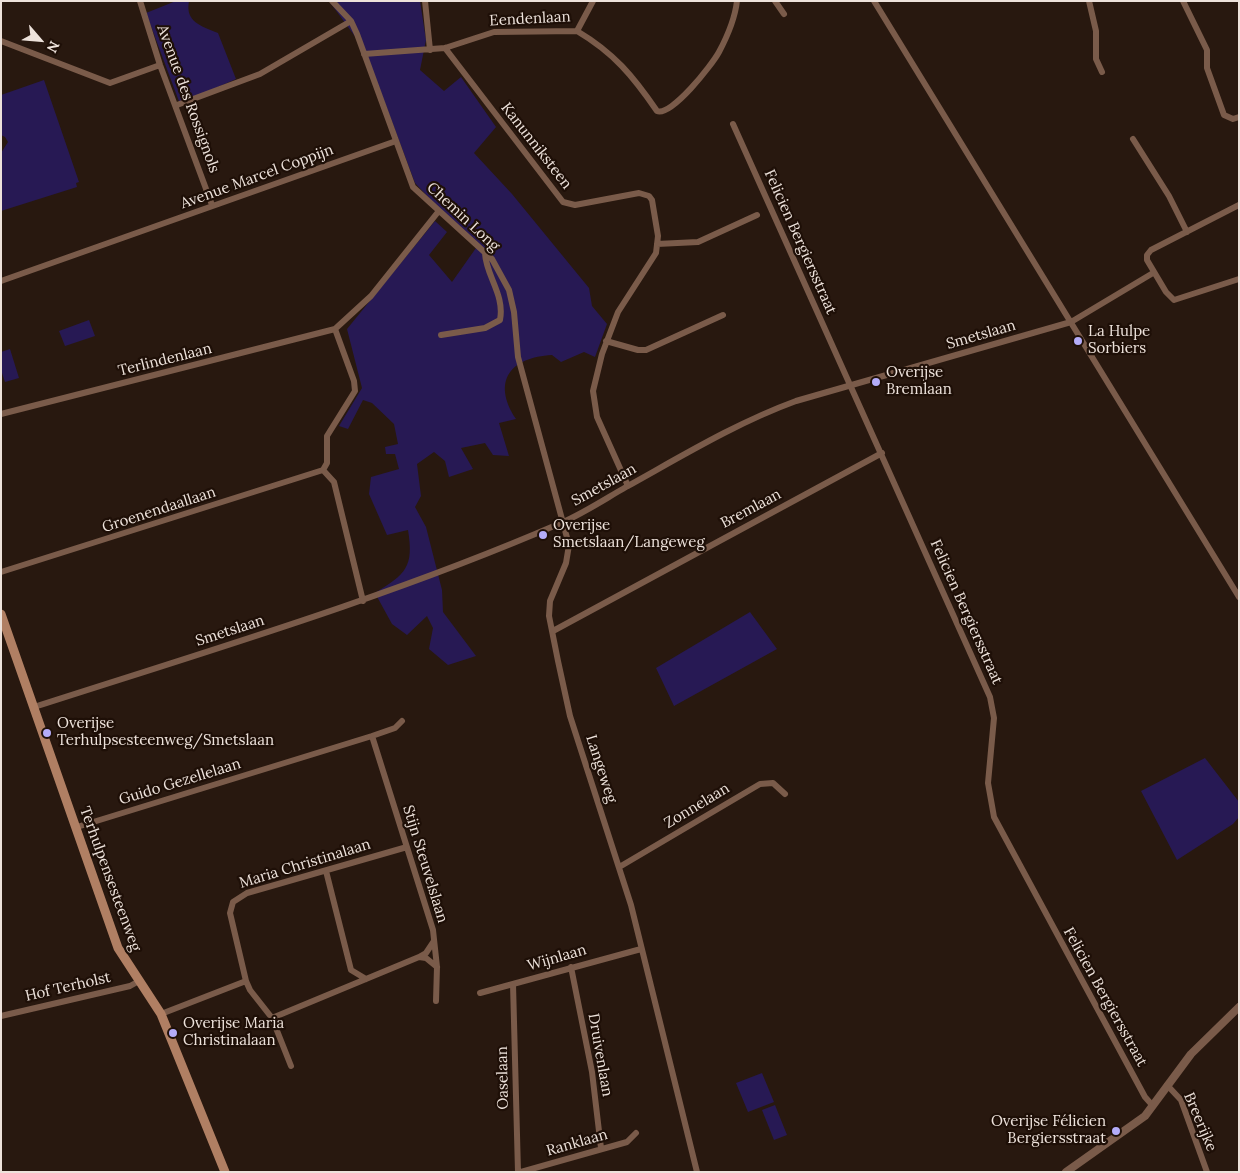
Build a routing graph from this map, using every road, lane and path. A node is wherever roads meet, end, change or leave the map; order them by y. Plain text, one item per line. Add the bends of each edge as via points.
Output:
1 (140, 1) edge
2 (332, 1) edge
3 (425, 1) edge
4 (593, 1) edge
5 (737, 1) edge
6 (775, 1) edge
7 (874, 1) edge
8 (1089, 1) edge
9 (1183, 1) edge
10 (784, 14) dead end
11 (351, 21) junction
12 (577, 31) junction
13 (1, 40) edge
14 (445, 48) junction
15 (430, 50) junction
16 (364, 54) junction
17 (160, 65) junction
18 (1102, 72) dead end
19 (177, 105) junction
20 (1239, 117) edge
21 (733, 124) dead end
22 (1133, 139) dead end
23 (396, 141) junction
24 (212, 205) junction
25 (1239, 205) edge
26 (438, 212) junction
27 (757, 215) dead end
28 (1187, 232) junction
29 (657, 244) junction
30 (486, 253) junction
31 (1153, 273) junction
32 (1239, 279) edge
33 (1, 281) edge
34 (723, 315) dead end
35 (1071, 322) junction
36 (335, 329) junction
37 (441, 335) dead end
38 (606, 341) junction
39 (523, 375) joint
40 (851, 385) junction
41 (1, 414) edge
42 (882, 453) junction
43 (323, 470) junction
44 (628, 486) junction
45 (564, 522) junction
46 (1, 572) edge
47 (1239, 597) edge
48 (363, 602) junction
49 (1, 615) edge
50 (553, 631) junction
51 (34, 707) junction
52 (402, 721) dead end
53 (372, 736) junction
54 (785, 794) dead end
55 (77, 827) junction
56 (407, 847) junction
57 (620, 866) junction
58 (326, 871) junction
59 (434, 941) junction
60 (641, 949) junction
61 (419, 957) junction
62 (437, 967) junction
63 (570, 967) junction
64 (352, 970) junction
65 (366, 979) junction
66 (139, 981) junction
67 (246, 981) junction
68 (513, 984) junction
69 (346, 987) junction
70 (480, 993) dead end
71 (436, 1001) dead end
72 (1239, 1007) edge
73 (161, 1014) junction
74 (1, 1016) edge
75 (272, 1018) junction
76 (290, 1066) dead end
77 (1167, 1085) junction
78 (1153, 1106) junction
79 (636, 1132) dead end
80 (601, 1148) junction
81 (225, 1172) edge
82 (519, 1172) edge
83 (697, 1172) edge
84 (1066, 1172) edge
85 (1207, 1172) edge

1 - 17 street, Avenue des Rossignols
2 - 11 street, Chemin Long
3 - 15 street
4 - 12 street, Eendenlaan
5 - 12 street via 724,43 712,63 680,100 662,113 657,111 621,64
6 - 10 street
7 - 35 street
8 - 18 street via 1096,32 1096,59
9 - 20 street via 1207,50 1207,68 1224,115 1233,119
11 - 16 street, Chemin Long
11 - 19 street via 260,74
12 - 14 street, Eendenlaan via 494,32
13 - 17 street via 110,82
14 - 15 street, Eendenlaan
14 - 29 street, Kanunniksteen via 560,199 575,205 645,194 652,200
15 - 16 street, Eendenlaan
16 - 23 street, Chemin Long
17 - 19 street, Avenue des Rossignols
19 - 24 street, Avenue des Rossignols
21 - 40 street, Felicien Bergiersstraat
22 - 28 street via 1169,196
23 - 24 street, Avenue Marcel Coppijn
23 - 26 street, Chemin Long via 413,187
24 - 33 street, Avenue Marcel Coppijn
25 - 28 street
26 - 30 street, Chemin Long
26 - 36 street via 371,296
27 - 29 street via 698,242
28 - 31 street via 1151,250 1147,255
29 - 38 street, Kanunniksteen via 652,262 625,299
30 - 37 street via 498,293 500,320 485,328
30 - 39 street, Chemin Long via 509,290 516,348
31 - 32 street via 1174,300
31 - 35 street, Smetslaan
34 - 38 street via 646,350
35 - 40 street, Smetslaan
35 - 47 street
36 - 41 street, Terlindenlaan
36 - 43 street via 355,391 327,436 327,463
38 - 44 street, Kanunniksteen via 595,376 594,406
39 - 45 street, Langeweg
40 - 42 street, Felicien Bergiersstraat
40 - 44 street, Smetslaan via 763,413
42 - 50 street, Bremlaan
42 - 78 street, Felicien Bergiersstraat via 990,697 994,718 988,784 994,817 1145,1097
43 - 46 street, Groenendaallaan
43 - 48 street via 334,482
44 - 45 street, Smetslaan
45 - 48 street, Smetslaan
45 - 50 street, Langeweg via 568,553 550,602
48 - 51 street, Smetslaan
49 - 51 main road, Terhulpensesteenweg
50 - 57 street, Langeweg via 570,716
51 - 55 main road, Terhulpensesteenweg
52 - 53 street, Guido Gezellelaan via 395,728
53 - 55 street, Guido Gezellelaan
53 - 56 street, Stijn Steuvelslaan
54 - 57 street, Zonnelaan via 773,783 760,784
55 - 66 main road, Terhulpensesteenweg via 118,948
56 - 58 street, Maria Christinalaan
56 - 59 street, Stijn Steuvelslaan
57 - 60 street, Langeweg
58 - 64 street
58 - 67 street, Maria Christinalaan via 247,893 233,902 230,913
59 - 61 street
59 - 62 street, Stijn Steuvelslaan
60 - 63 street, Wijnlaan
60 - 83 street, Langeweg
61 - 62 street via 426,958
61 - 65 street
62 - 71 street, Stijn Steuvelslaan
63 - 68 street, Wijnlaan
63 - 80 street, Druivenlaan via 592,1072
64 - 65 street
64 - 69 street
65 - 69 street
66 - 73 main road, Terhulpensesteenweg
66 - 74 street, Hof Terholst via 130,986
67 - 73 street
67 - 75 street, Maria Christinalaan
68 - 70 street, Wijnlaan
68 - 82 street, Oaselaan
69 - 75 street
72 - 77 street via 1190,1054
73 - 81 main road, Terhulpensesteenweg
75 - 76 street, Maria Christinalaan
77 - 78 street
77 - 85 street, Breerijke via 1181,1100
78 - 84 street via 1137,1122
79 - 80 street, Ranklaan via 627,1142
80 - 82 street, Ranklaan

